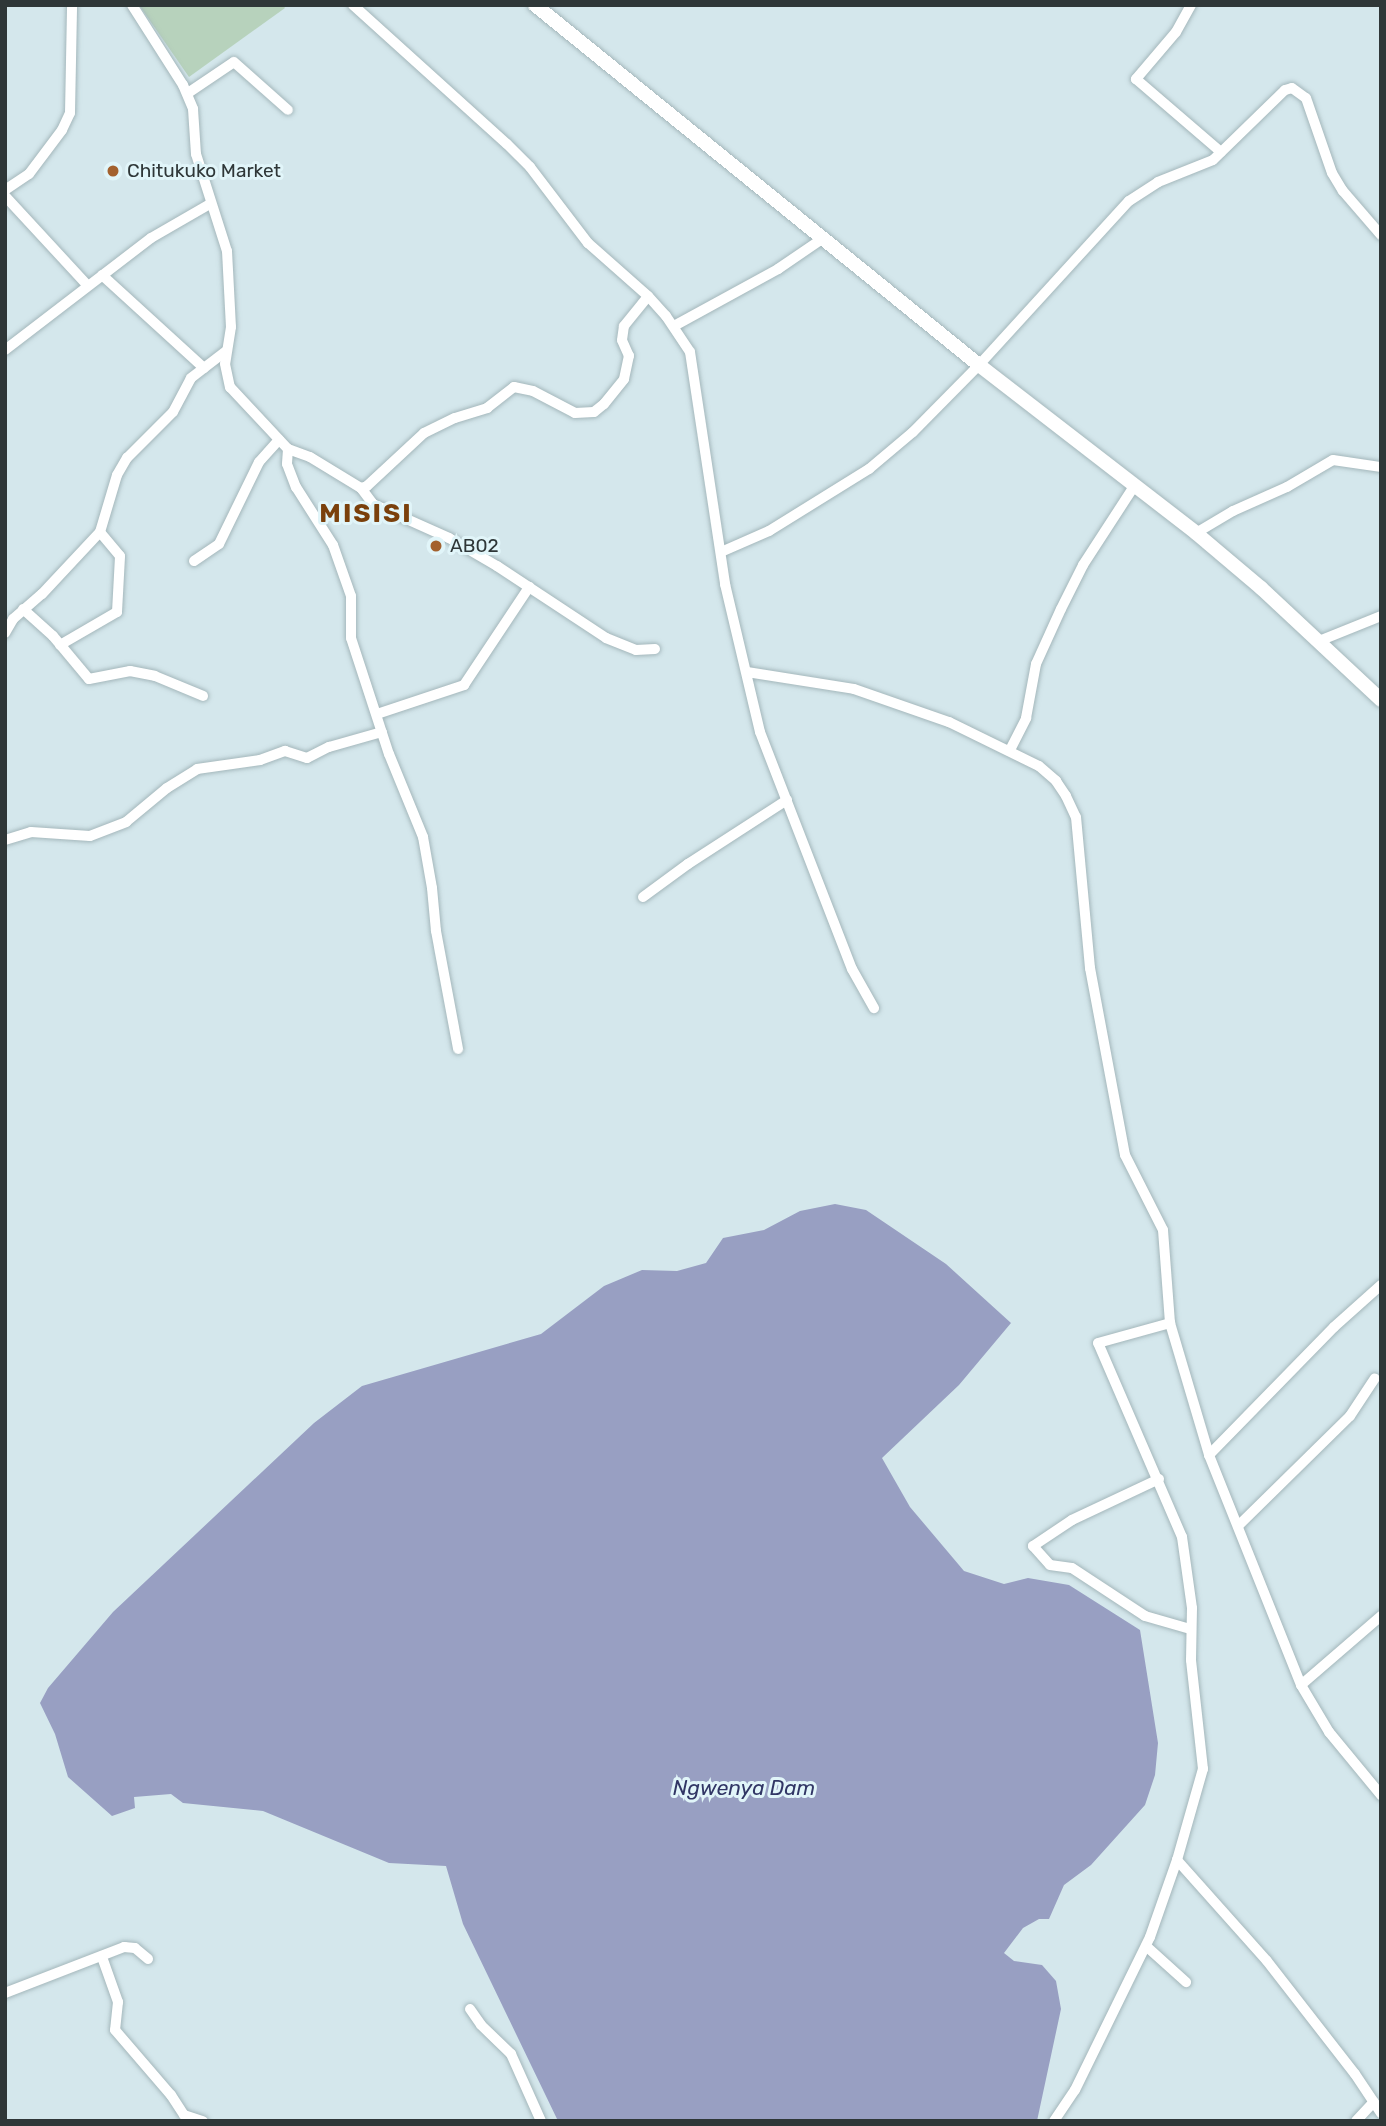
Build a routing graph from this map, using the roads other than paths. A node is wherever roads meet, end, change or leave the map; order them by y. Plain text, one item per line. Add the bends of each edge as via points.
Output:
1 (72, 5) edge
2 (132, 5) edge
3 (353, 5) edge
4 (535, 5) edge
5 (1191, 5) edge
6 (188, 93) junction
7 (288, 110) dead end
8 (1221, 152) junction
9 (5, 190) edge
10 (5, 196) edge
11 (210, 204) junction
12 (1381, 235) edge
13 (822, 239) junction
14 (102, 275) junction
15 (88, 286) junction
16 (648, 296) junction
17 (674, 326) junction
18 (5, 350) edge
19 (226, 351) junction
20 (979, 365) junction
21 (204, 368) junction
22 (279, 440) junction
23 (288, 449) junction
24 (1381, 467) edge
25 (1135, 485) junction
26 (361, 488) junction
27 (100, 532) junction
28 (1196, 533) junction
29 (720, 552) junction
30 (194, 561) dead end
31 (529, 587) junction
32 (23, 609) junction
33 (1381, 616) edge
34 (5, 633) edge
35 (1319, 641) junction
36 (60, 645) junction
37 (654, 649) dead end
38 (747, 671) junction
39 (203, 696) dead end
40 (1381, 701) edge
41 (377, 714) junction
42 (382, 732) junction
43 (1010, 750) junction
44 (787, 800) junction
45 (5, 840) edge
46 (643, 897) dead end
47 (874, 1008) dead end
48 (458, 1049) dead end
49 (1380, 1287) edge
50 (1170, 1323) junction
51 (1375, 1378) dead end
52 (1209, 1455) junction
53 (1159, 1479) junction
54 (1238, 1526) junction
55 (1381, 1616) edge
56 (1190, 1629) junction
57 (1301, 1685) junction
58 (1380, 1794) edge
59 (1177, 1860) junction
60 (1146, 1946) junction
61 (102, 1957) junction
62 (148, 1959) dead end
63 (1186, 1982) dead end
64 (5, 1993) edge
65 (470, 2009) dead end
66 (1374, 2102) junction
67 (1381, 2113) edge
68 (203, 2121) edge
69 (541, 2121) edge
70 (1054, 2121) edge
71 (1356, 2121) edge

1 - 9 street via 70,113 29,174
2 - 6 street
3 - 16 street via 507,144 588,243
4 - 13 street
5 - 8 street via 1176,32 1136,79
6 - 7 street via 234,62
6 - 11 street via 196,154
8 - 12 street via 1285,90 1301,92 1310,104 1332,173
8 - 20 street via 1129,201
10 - 15 street
11 - 14 street via 151,238
11 - 19 street via 227,251 231,317
13 - 17 street via 778,269
13 - 20 street
14 - 15 street
14 - 21 street
15 - 18 street
16 - 17 street
16 - 26 street via 624,326 622,340 629,356 624,379 594,412 575,413 533,391 514,387 487,408 424,433
17 - 29 street via 690,352
19 - 21 street
19 - 22 street via 230,387
20 - 25 street
20 - 29 street via 869,469 769,531
21 - 27 street via 184,385 173,412 127,458 117,475
22 - 23 street
22 - 30 street via 259,462 219,544
23 - 26 street
23 - 41 street via 287,464 296,487 333,544 351,596 351,638
24 - 28 street via 1333,460
25 - 28 street
25 - 43 street via 1083,565 1061,609 1036,664 1026,718
26 - 31 street via 373,504 434,530
27 - 32 street
27 - 36 street via 120,556 117,612
28 - 35 street
29 - 38 street
31 - 37 street via 621,646
31 - 41 street via 464,685
32 - 34 street
32 - 36 street
33 - 35 street
35 - 40 street
36 - 39 street via 93,681 130,671
38 - 43 street via 853,689 949,722
38 - 44 street via 760,732
41 - 42 street
42 - 45 street via 307,758 285,751 260,760 197,769 126,822 90,836 31,832
42 - 48 street via 423,837
43 - 50 street via 1056,781 1076,817 1095,995 1125,1155 1163,1230
44 - 46 street
44 - 47 street via 852,969
49 - 52 street
50 - 52 street
50 - 53 street via 1098,1343
51 - 54 street via 1350,1416
52 - 54 street
53 - 56 street via 1182,1537 1192,1608
53 - 56 street via 1072,1520 1033,1546 1049,1565 1072,1568 1145,1616
54 - 57 street
55 - 57 street
56 - 59 street via 1195,1723 1203,1769
57 - 58 street via 1329,1732
59 - 60 street
59 - 66 street via 1267,1961
60 - 63 street
60 - 70 street via 1075,2090
61 - 62 street via 124,1947 135,1948
61 - 64 street
61 - 68 street via 118,2002 115,2031 184,2115
65 - 69 street via 511,2054
66 - 67 street
66 - 71 street

